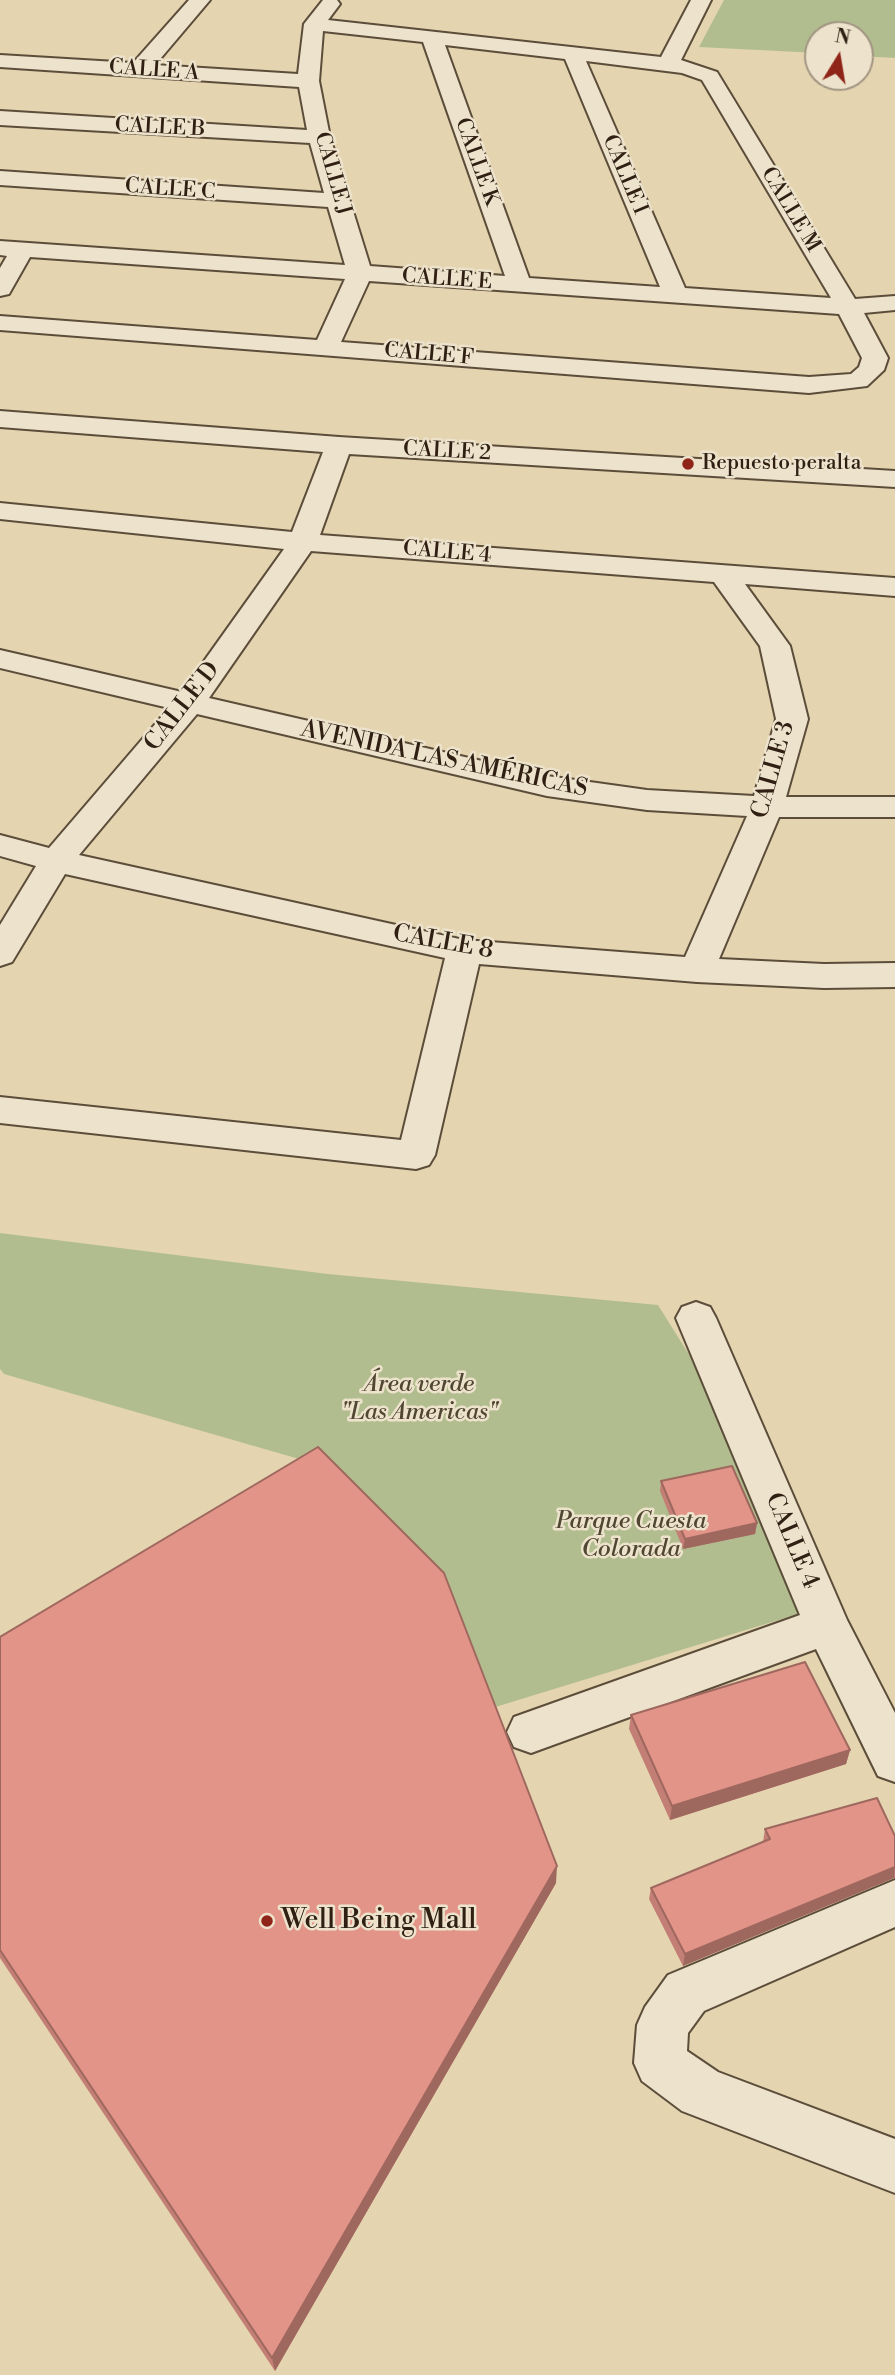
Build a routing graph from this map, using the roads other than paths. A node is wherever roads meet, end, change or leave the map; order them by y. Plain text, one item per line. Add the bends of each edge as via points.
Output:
1 (200, 0) edge
2 (333, 0) edge
3 (701, 0) edge
4 (314, 24) junction
5 (432, 38) junction
6 (573, 54) junction
7 (0, 61) edge
8 (668, 64) junction
9 (139, 70) junction
10 (308, 81) junction
11 (0, 118) edge
12 (320, 137) junction
13 (0, 178) edge
14 (340, 201) junction
15 (11, 249) edge
16 (360, 274) junction
17 (520, 285) junction
18 (0, 289) edge
19 (676, 296) junction
20 (895, 303) edge
21 (848, 307) junction
22 (0, 323) edge
23 (326, 347) junction
24 (858, 381) joint
25 (0, 419) edge
26 (339, 445) junction
27 (895, 479) edge
28 (0, 511) edge
29 (303, 542) junction
30 (724, 575) junction
31 (895, 587) edge
32 (0, 659) edge
33 (189, 704) junction
34 (767, 807) junction
35 (895, 807) edge
36 (0, 845) edge
37 (56, 860) junction
38 (464, 951) junction
39 (0, 954) edge
40 (697, 970) junction
41 (895, 975) edge
42 (0, 1110) edge
43 (696, 1318) dead end
44 (828, 1625) junction
45 (531, 1732) dead end
46 (895, 1761) edge
47 (895, 1903) edge
48 (895, 2166) edge

1 - 9 street
2 - 4 street
3 - 8 street
4 - 5 street, CALLE M
4 - 10 street, CALLE J
5 - 6 street, CALLE M
5 - 17 street, CALLE K
6 - 8 street, CALLE M
6 - 19 street, CALLE I
7 - 9 street, CALLE A
8 - 21 street, CALLE M via 710,76
9 - 10 street, CALLE A
10 - 12 street, CALLE J
11 - 12 street, CALLE B
12 - 14 street, CALLE J
13 - 14 street, CALLE C
14 - 16 street, CALLE J
15 - 16 street, CALLE E
15 - 18 street
16 - 17 street, CALLE E
16 - 23 street
17 - 19 street, CALLE E
19 - 21 street, CALLE E
20 - 21 street, CALLE E
21 - 24 street, CALLE M via 874,358 871,370
22 - 23 street, CALLE F
23 - 24 street, CALLE F via 809,385
25 - 26 street, CALLE 2
26 - 27 street, CALLE 2
26 - 29 street, CALLE D
28 - 29 street, CALLE 4
29 - 30 street, CALLE 4
29 - 33 street, CALLE D
30 - 31 street, CALLE 4
30 - 34 street, CALLE 3 via 775,646 792,719
32 - 33 street, AVENIDA LAS AMÉRICAS
33 - 34 street, AVENIDA LAS AMÉRICAS via 547,786 647,800
33 - 37 street, CALLE D
34 - 35 street, AVENIDA LAS AMÉRICAS
34 - 40 street, CALLE 3
36 - 37 street, CALLE 8
37 - 38 street, CALLE 8
37 - 39 street, CALLE D
38 - 40 street, CALLE 8
38 - 42 street via 416,1155
40 - 41 street, CALLE 8
43 - 44 street, CALLE 4
44 - 45 street
44 - 46 street, CALLE 4
47 - 48 street via 686,1993 663,2025 660,2063 701,2092

